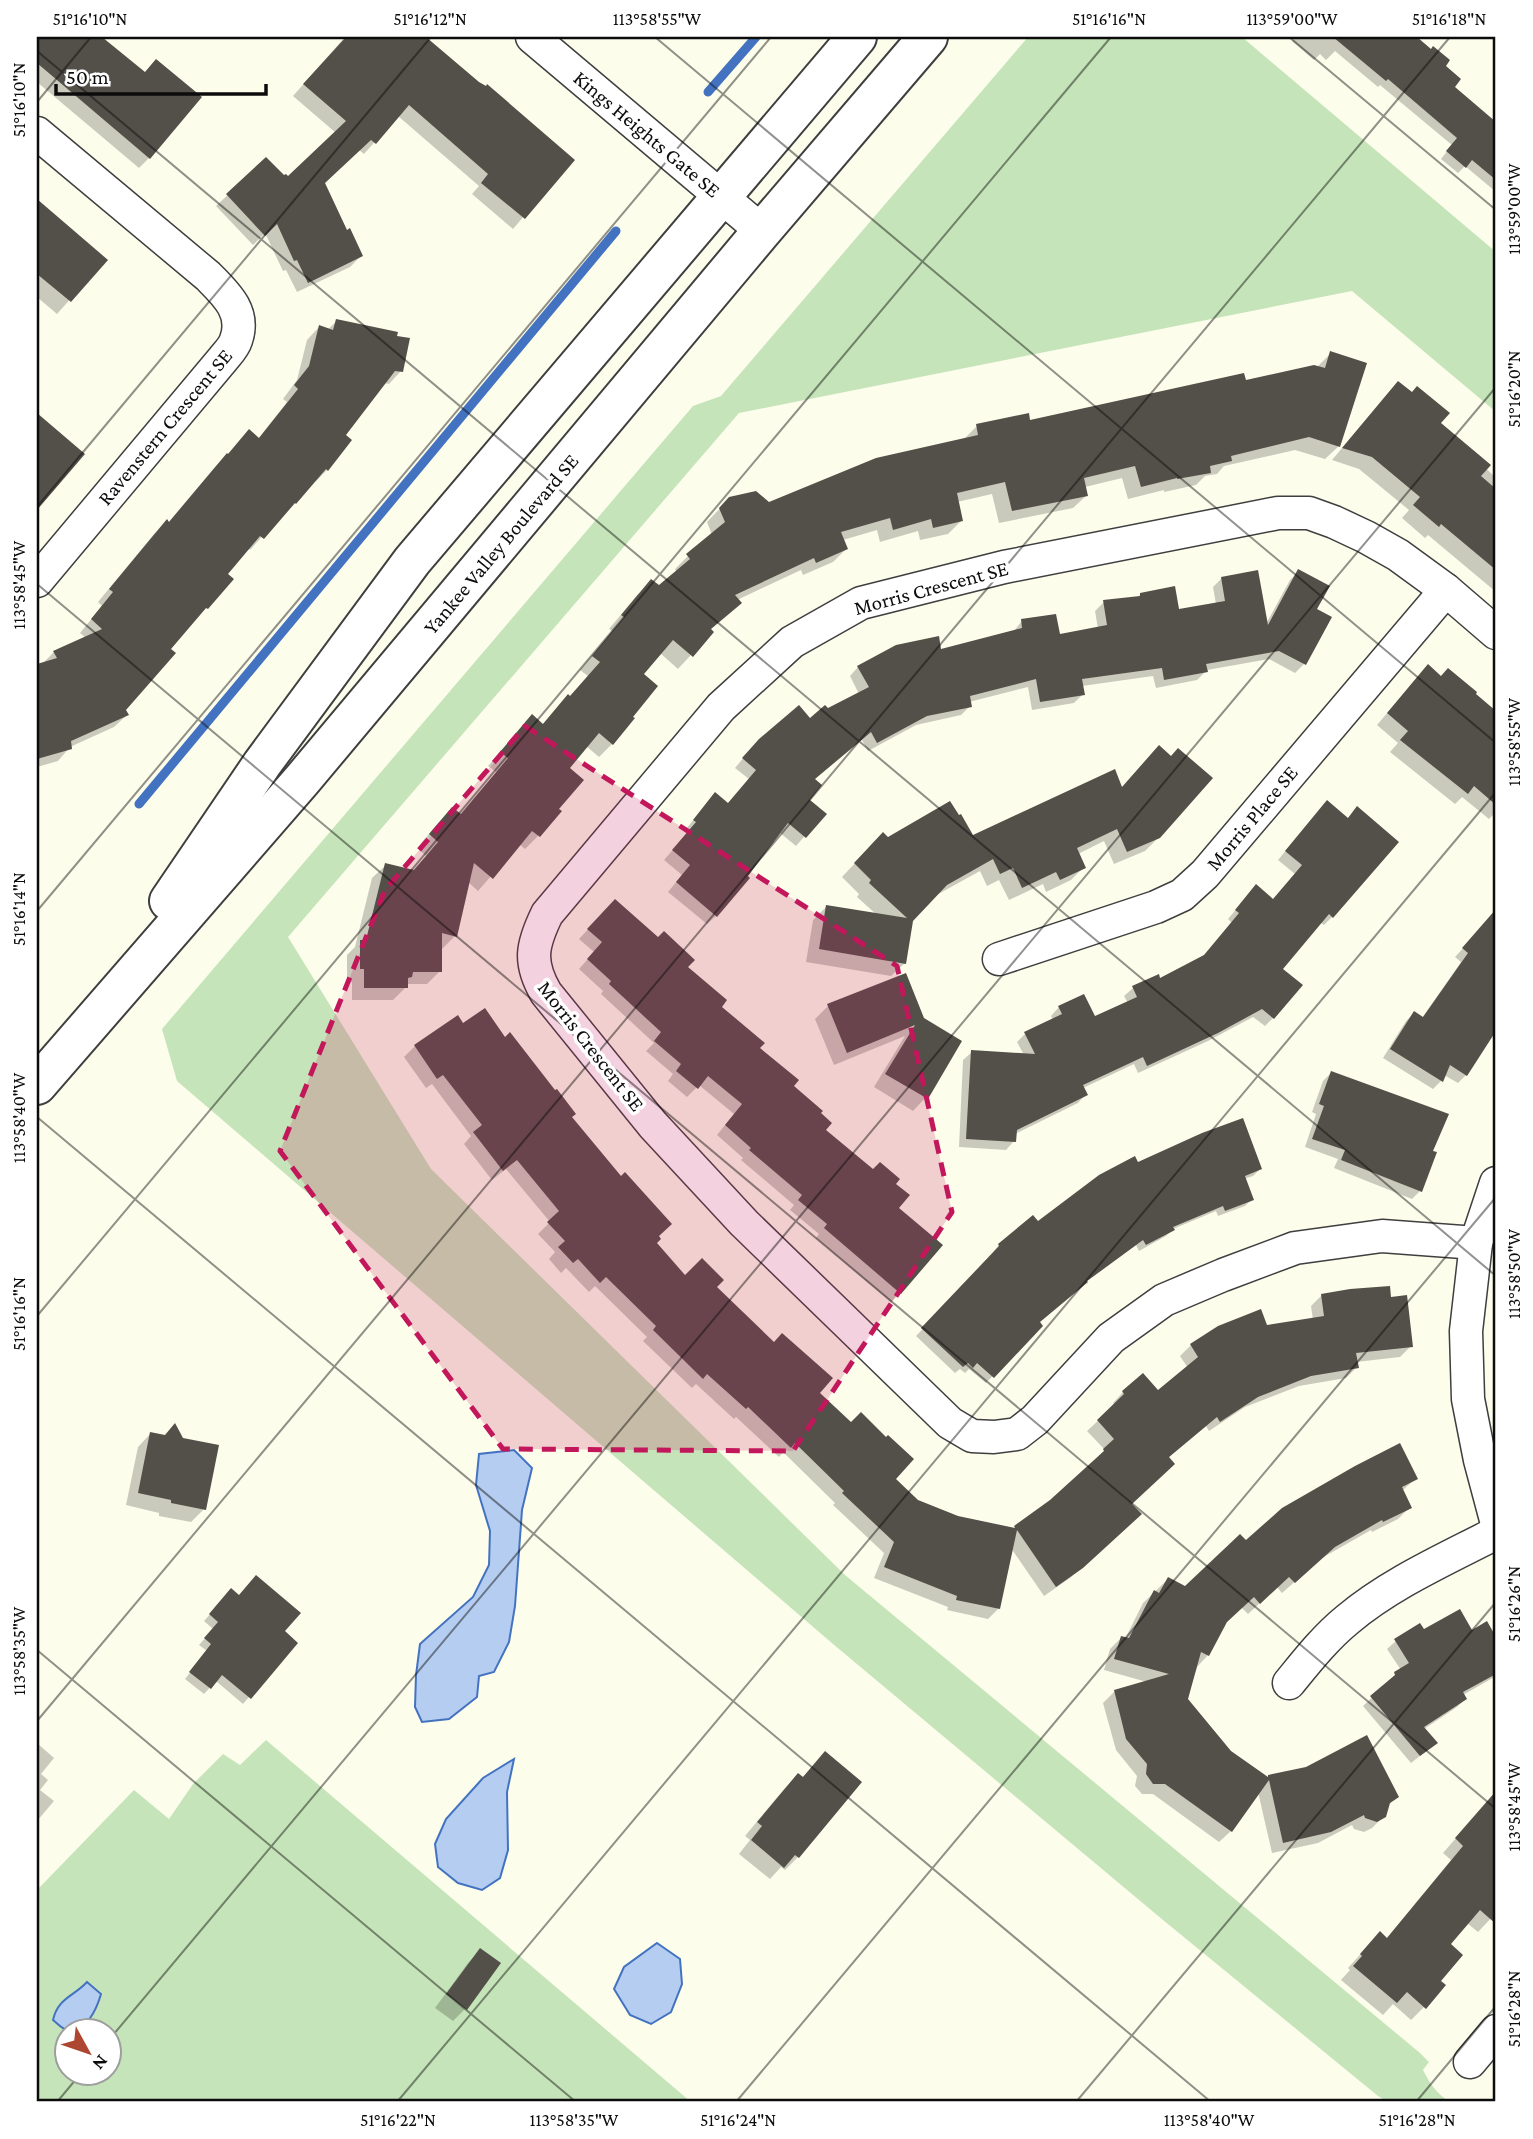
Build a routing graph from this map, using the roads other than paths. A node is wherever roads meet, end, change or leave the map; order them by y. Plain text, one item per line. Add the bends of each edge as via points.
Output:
1 (531, 37) edge
2 (857, 37) edge
3 (928, 37) edge
4 (37, 133) edge
5 (721, 197) junction
6 (762, 231) junction
7 (37, 581) edge
8 (1446, 590) junction
9 (1496, 633) edge
10 (999, 959) dead end
11 (69, 1047) junction
12 (37, 1085) edge
13 (1496, 1183) edge
14 (1476, 1243) junction
15 (1496, 1520) edge
16 (1496, 1533) edge
17 (1289, 1683) dead end
18 (1496, 2031) edge
19 (1470, 2062) dead end

1 - 5 street, Kings Heights Gate SE
2 - 5 street, Yankee Valley Boulevard SE
3 - 6 street, Yankee Valley Boulevard SE
4 - 7 street, Ravenstern Crescent SE via 208,276 229,297 239,319 236,341 223,359
5 - 6 street, Kings Heights Gate SE
5 - 11 street, Yankee Valley Boulevard SE via 412,561 262,764
6 - 11 street, Yankee Valley Boulevard SE via 302,780
8 - 9 street, Morris Crescent SE
8 - 10 street, Morris Place SE via 1205,874 1182,895
8 - 14 street, Morris Crescent SE via 1398,555 1334,522 1309,513 1278,513 1004,567 861,603 792,642 721,707 547,914 533,956 546,993 653,1125 744,1223 950,1423 972,1436 1017,1434 1111,1338 1164,1300 1223,1275 1295,1248 1382,1236
11 - 12 street, Yankee Valley Boulevard SE
13 - 14 street
14 - 15 street via 1466,1331 1468,1399
16 - 17 street via 1401,1582 1348,1619
18 - 19 street

